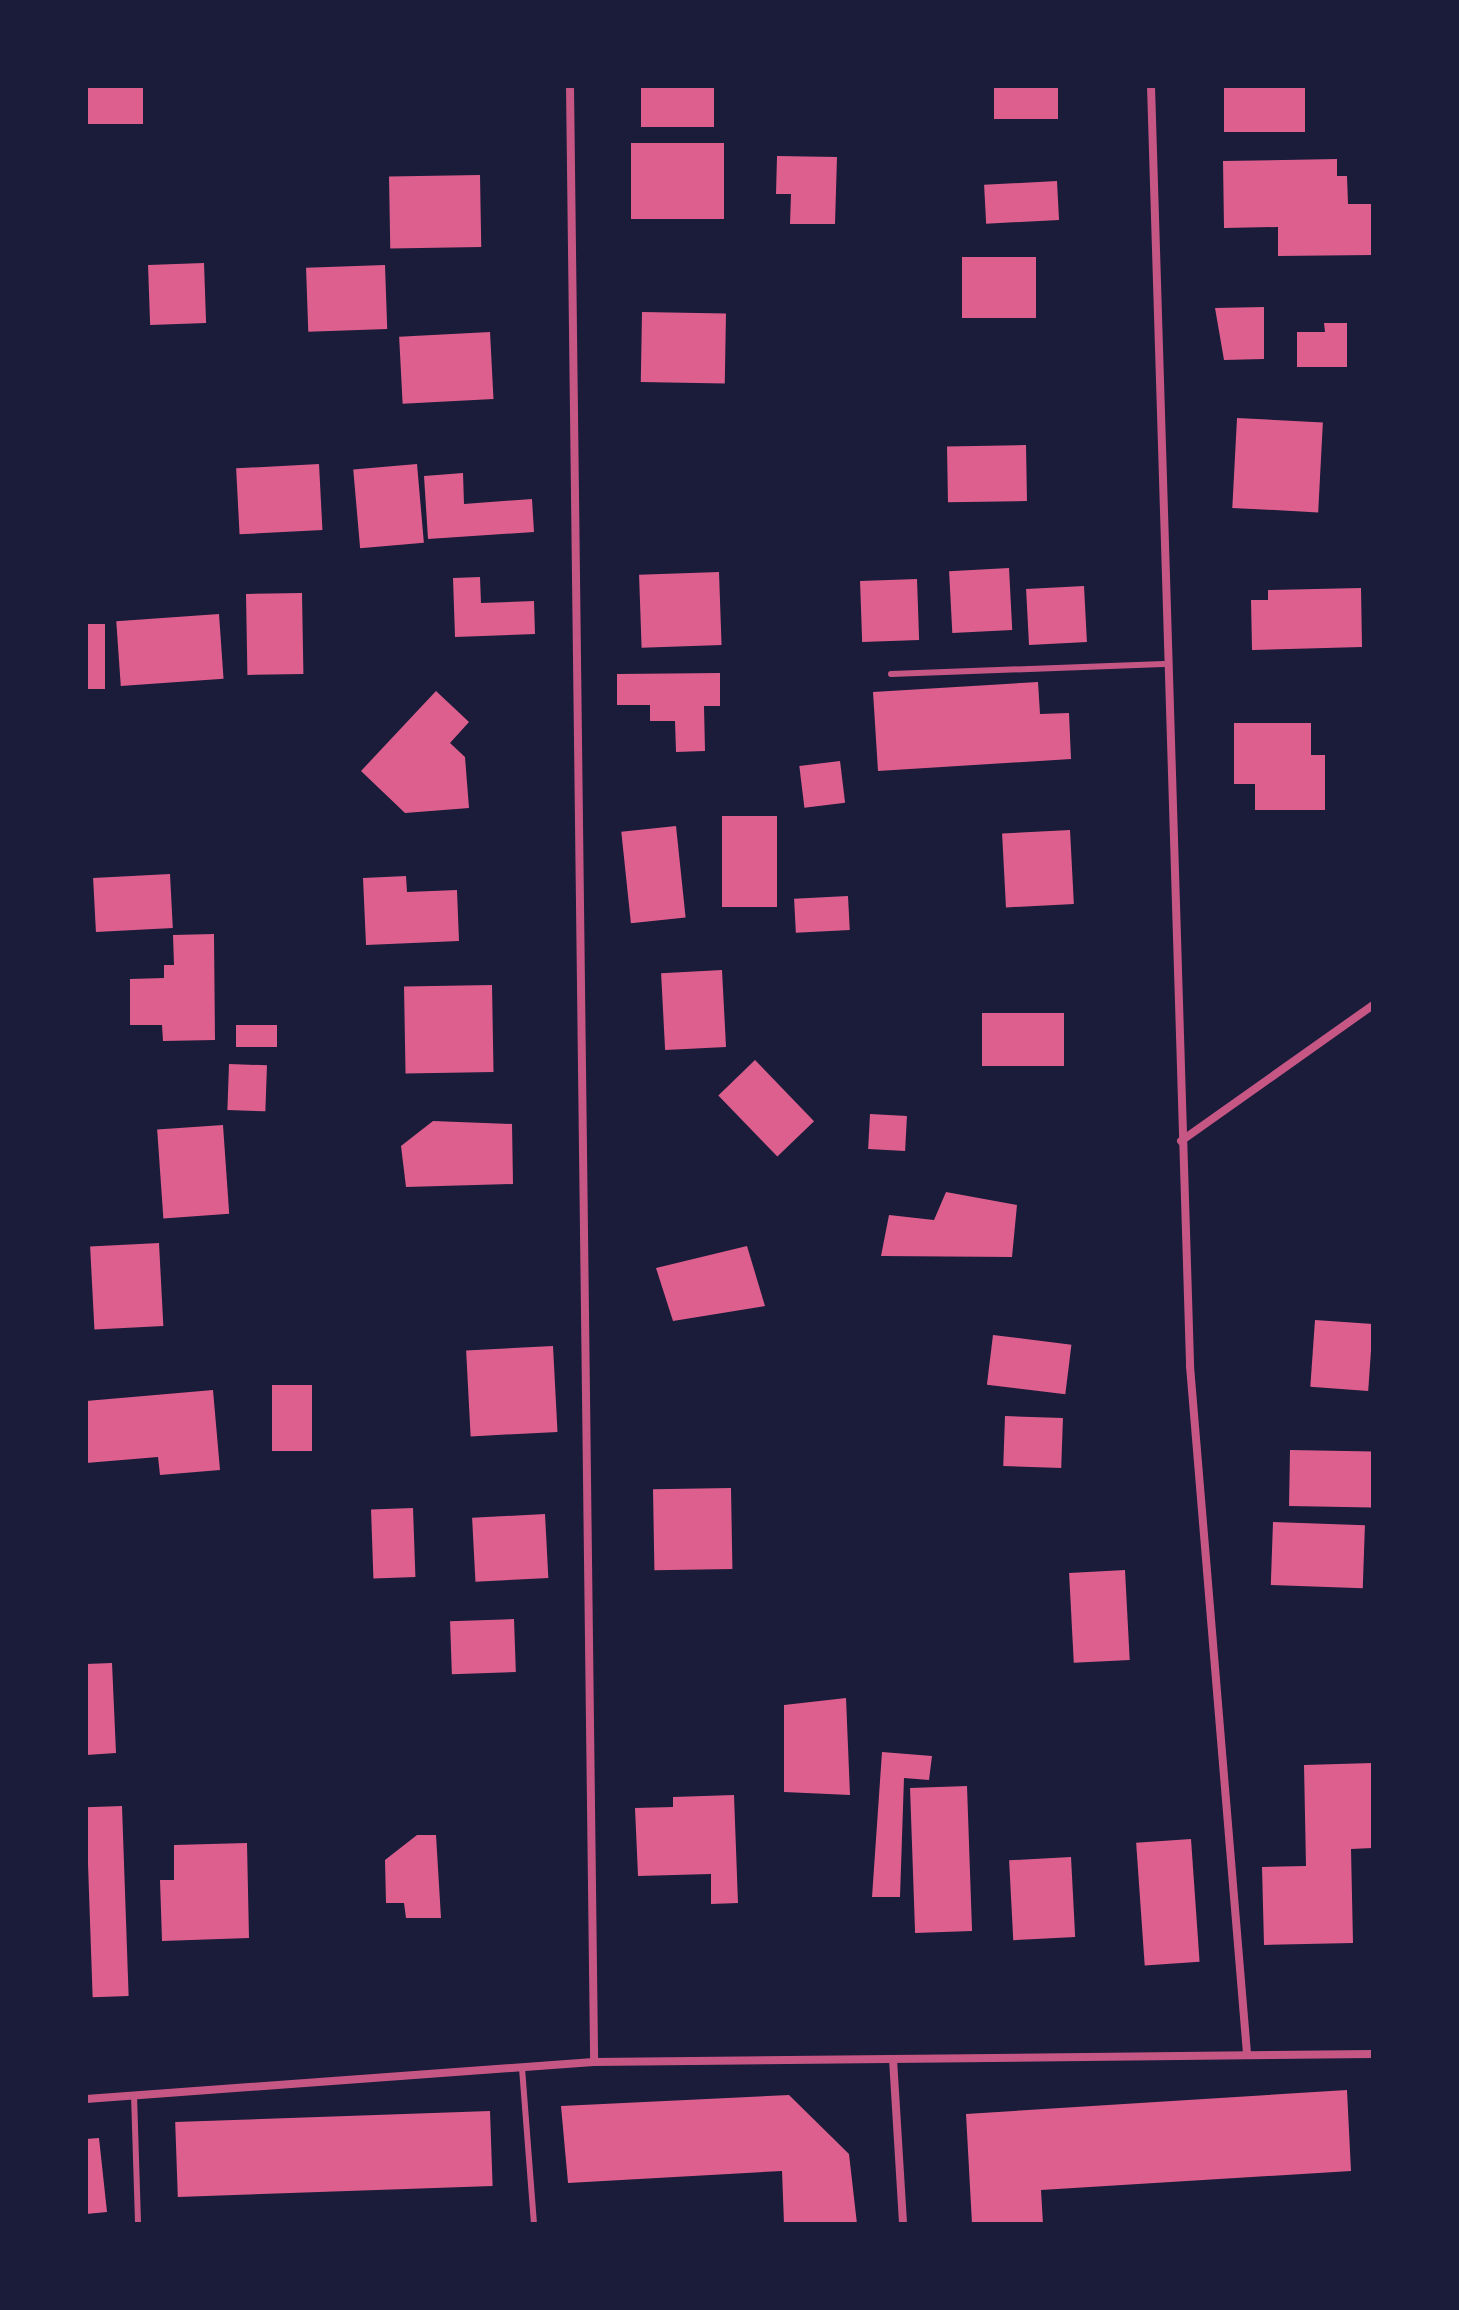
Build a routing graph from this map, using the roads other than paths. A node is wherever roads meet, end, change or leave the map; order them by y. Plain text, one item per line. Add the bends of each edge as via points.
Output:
1 (570, 86) edge
2 (1151, 86) edge
3 (1164, 664) junction
4 (891, 674) dead end
5 (1373, 1005) edge
6 (1181, 1141) junction
7 (1247, 2054) junction
8 (1373, 2054) edge
9 (893, 2059) junction
10 (594, 2062) junction
11 (522, 2068) junction
12 (134, 2095) junction
13 (86, 2099) edge
14 (138, 2224) edge
15 (534, 2224) edge
16 (903, 2224) edge

1 - 10 street
2 - 3 street
3 - 4 lane
3 - 6 street
5 - 6 street
6 - 7 street via 1213,1713 1232,1843
7 - 8 street
7 - 9 street
9 - 10 street
9 - 16 street
10 - 11 street
11 - 12 street
11 - 15 lane
12 - 13 street
12 - 14 lane

